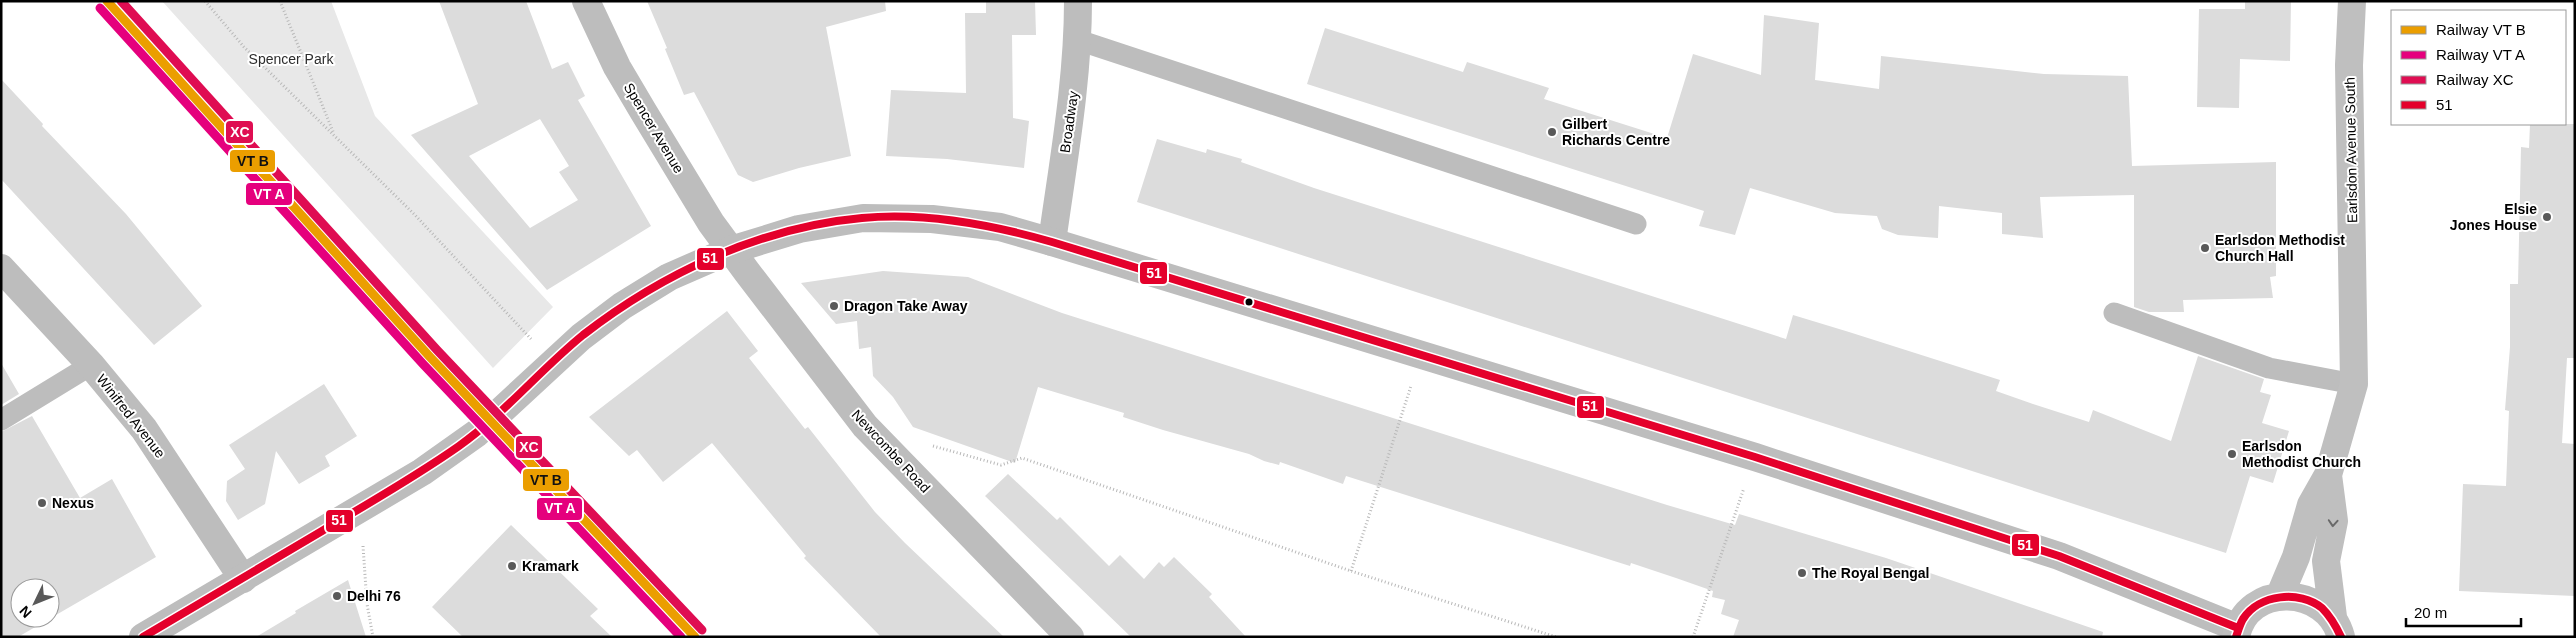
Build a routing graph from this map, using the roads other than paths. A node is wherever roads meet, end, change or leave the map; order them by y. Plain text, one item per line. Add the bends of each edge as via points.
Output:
1 (586, 1) edge
2 (1078, 1) edge
3 (2352, 1) edge
4 (1078, 40) junction
5 (1636, 224) dead end
6 (1052, 242) junction
7 (731, 250) junction
8 (1, 268) edge
9 (2114, 313) dead end
10 (91, 365) junction
11 (2354, 384) junction
12 (1, 420) edge
13 (2328, 474) junction
14 (243, 578) junction
15 (2280, 595) junction
16 (2337, 627) edge
17 (2237, 632) edge
18 (144, 637) edge
19 (1070, 637) edge

1 - 7 street, Spencer Avenue via 643,111
2 - 4 street, Broadway
3 - 11 main road, Earlsdon Avenue South via 2349,65
4 - 5 lane
4 - 6 street, Broadway
6 - 7 street via 1000,227 932,219 863,218 800,229
6 - 17 street via 1755,457 2059,556
7 - 14 street via 669,277 622,306 581,337 461,446
7 - 19 street, Newcombe Road via 865,426
8 - 10 street, Winifred Avenue
9 - 11 lane via 2269,368
10 - 12 lane
10 - 14 street, Winifred Avenue via 144,429
11 - 13 main road, Earlsdon Avenue South
13 - 15 main road, Earlsdon Avenue South via 2312,505
13 -> 16 main road, Earlsdon Avenue South via 2334,521 2326,561
14 - 18 street
15 - 16 main road via 2299,597 2316,604
15 - 17 main road via 2251,609

